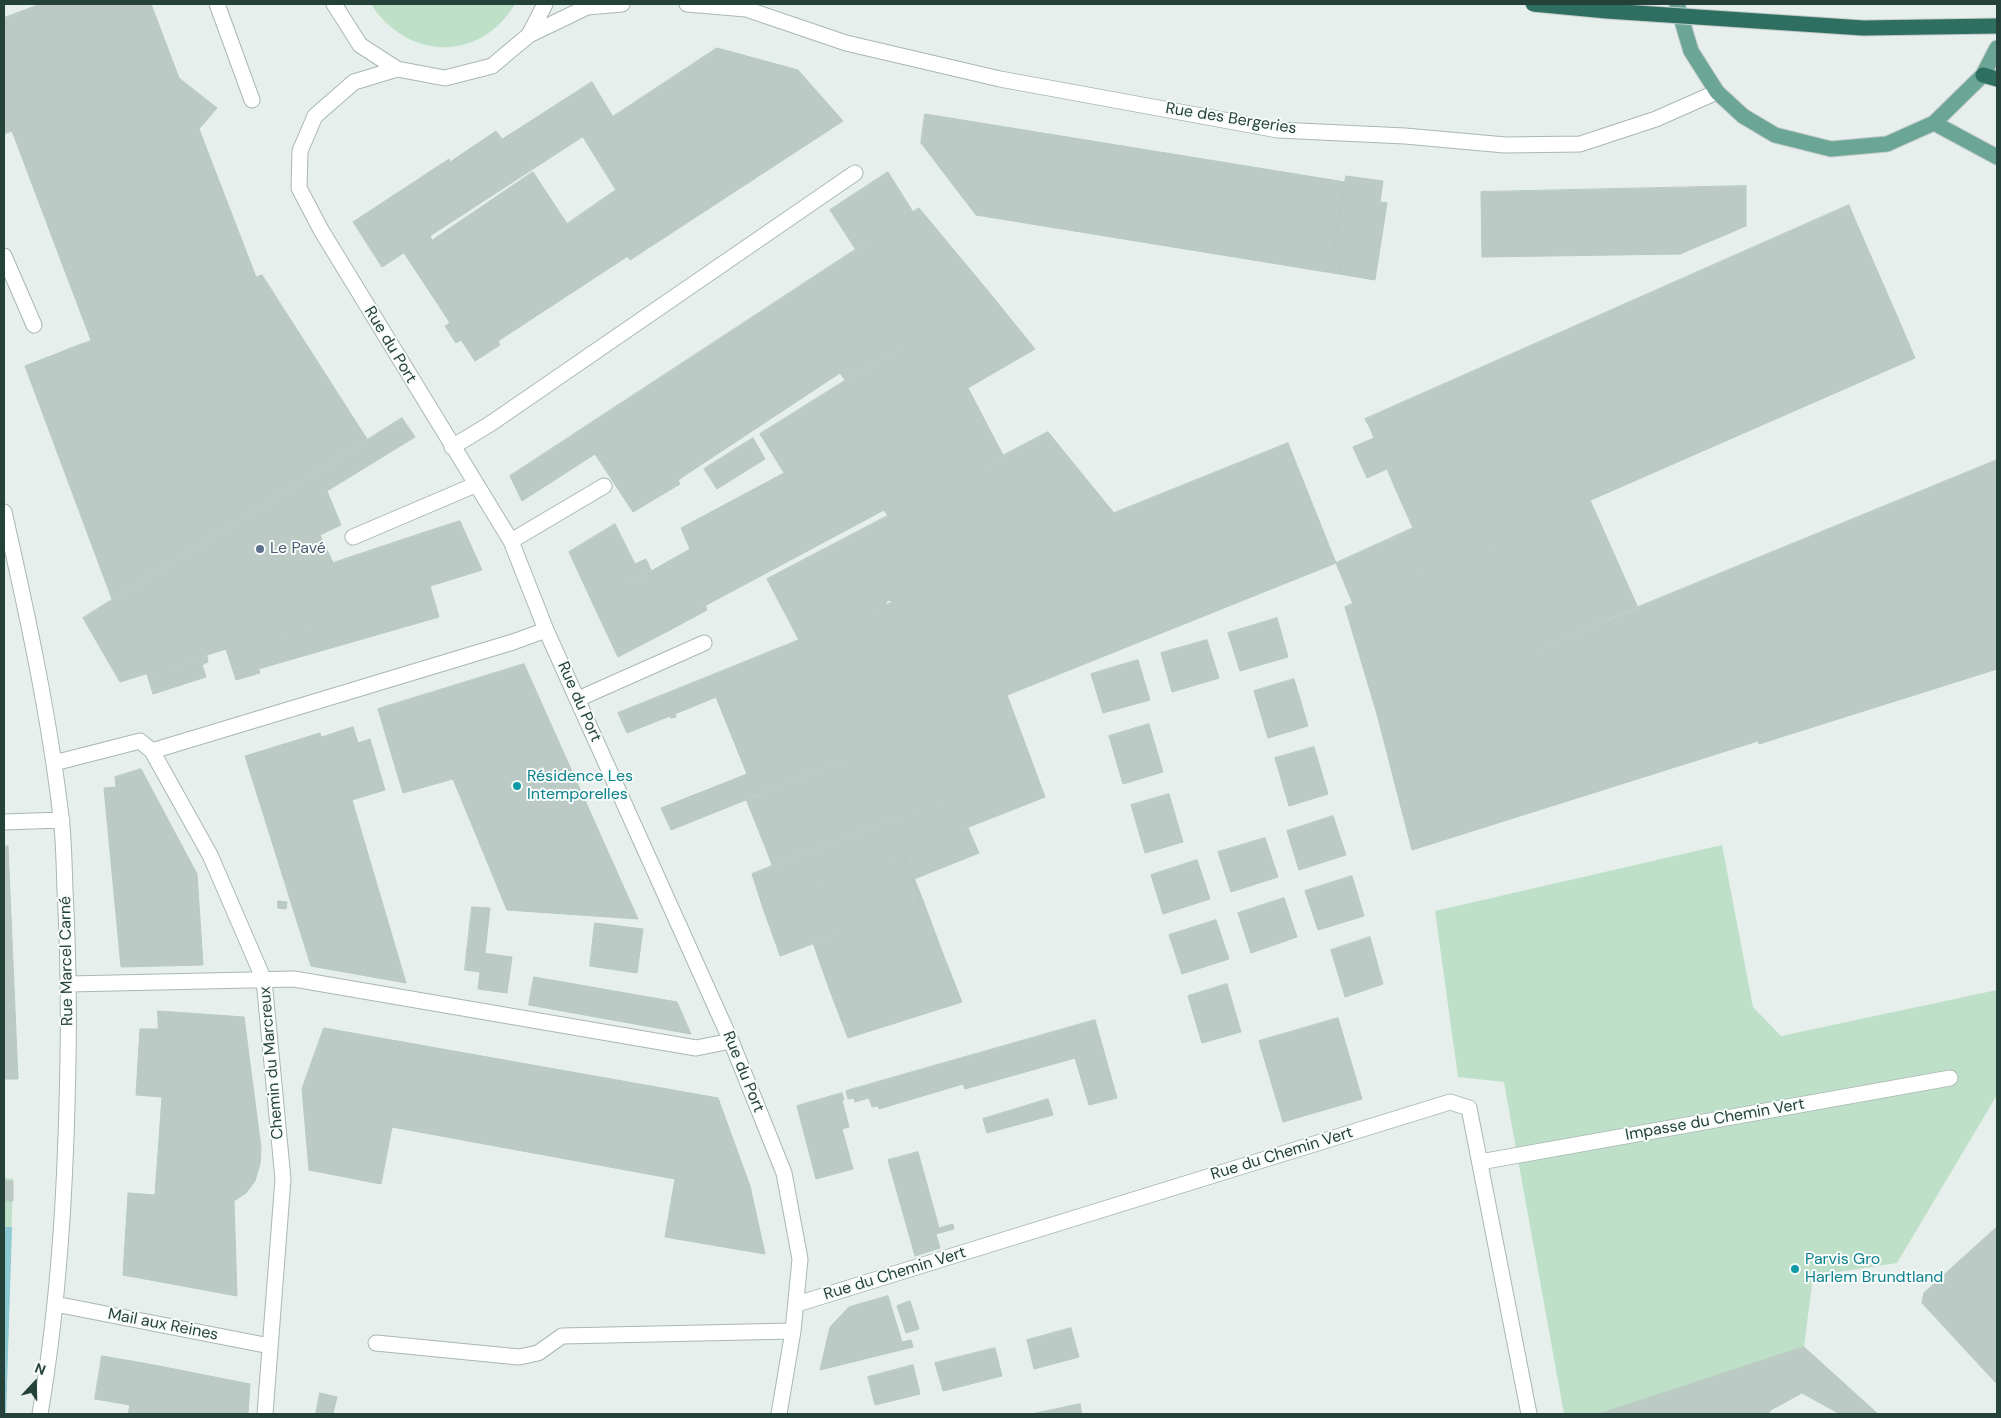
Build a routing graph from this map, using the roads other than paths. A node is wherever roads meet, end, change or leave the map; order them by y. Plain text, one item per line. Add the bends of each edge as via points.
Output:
1 (216, 4) edge
2 (334, 4) edge
3 (545, 4) edge
4 (622, 4) edge
5 (687, 4) edge
6 (1533, 4) edge
7 (1677, 4) edge
8 (742, 7) edge
9 (1997, 26) edge
10 (529, 35) junction
11 (1997, 48) edge
12 (397, 69) junction
13 (1990, 77) edge
14 (1717, 92) junction
15 (252, 100) dead end
16 (1934, 123) junction
17 (1997, 157) edge
18 (855, 174) dead end
19 (4, 256) edge
20 (34, 326) dead end
21 (452, 447) junction
22 (475, 485) junction
23 (604, 486) dead end
24 (4, 512) edge
25 (353, 537) dead end
26 (511, 541) junction
27 (546, 630) junction
28 (704, 643) dead end
29 (578, 700) junction
30 (152, 751) junction
31 (54, 762) junction
32 (62, 820) junction
33 (4, 822) edge
34 (264, 980) junction
35 (69, 984) junction
36 (731, 1041) junction
37 (1950, 1078) dead end
38 (1480, 1162) junction
39 (55, 1304) junction
40 (796, 1304) junction
41 (793, 1331) junction
42 (376, 1343) dead end
43 (270, 1346) junction
44 (40, 1414) edge
45 (265, 1414) edge
46 (779, 1414) edge
47 (1529, 1414) edge

1 - 15 street
2 - 12 street via 360,45
3 - 10 street
4 - 10 street via 587,7
5 - 8 street, Rue des Bergeries
6 - 9 highway, bridge via 1863,28
7 - 14 main road via 1691,51
8 - 14 street, Rue des Bergeries via 846,43 1000,80 1278,130 1506,145 1580,144 1656,119
10 - 12 street via 492,66 445,78
11 - 13 main road
12 - 21 street, Rue du Port via 354,82 315,116 300,151 299,188
13 - 16 main road
14 - 16 main road via 1744,116 1774,134 1831,149 1887,144
16 - 17 main road
18 - 21 street
19 - 20 street
21 - 22 street, Rue du Port
22 - 25 street
22 - 26 street, Rue du Port
23 - 26 street
24 - 31 street, Rue Marcel Carné via 31,630
26 - 27 street, Rue du Port
27 - 29 street, Rue du Port
27 - 30 street
28 - 29 street
29 - 36 street, Rue du Port
30 - 31 street via 140,741
30 - 34 street, Chemin du Marcreux via 210,855
31 - 32 street, Rue Marcel Carné
32 - 33 street
32 - 35 street, Rue Marcel Carné
34 - 35 street
34 - 36 street via 294,979 696,1048
34 - 43 street, Chemin du Marcreux via 283,1179
35 - 39 street, Rue Marcel Carné via 66,1142
36 - 40 street, Rue du Port via 784,1172 800,1258
37 - 38 street, Impasse du Chemin Vert
38 - 40 street, Rue du Chemin Vert via 1469,1108 1450,1102
38 - 47 street, Rue du Chemin Vert
39 - 43 street, Mail aux Reines
39 - 44 street, Rue Marcel Carné
40 - 41 street, Rue du Port
41 - 42 street via 562,1336 538,1353 519,1357
41 - 46 street, Rue du Port
43 - 45 street, Chemin du Marcreux

